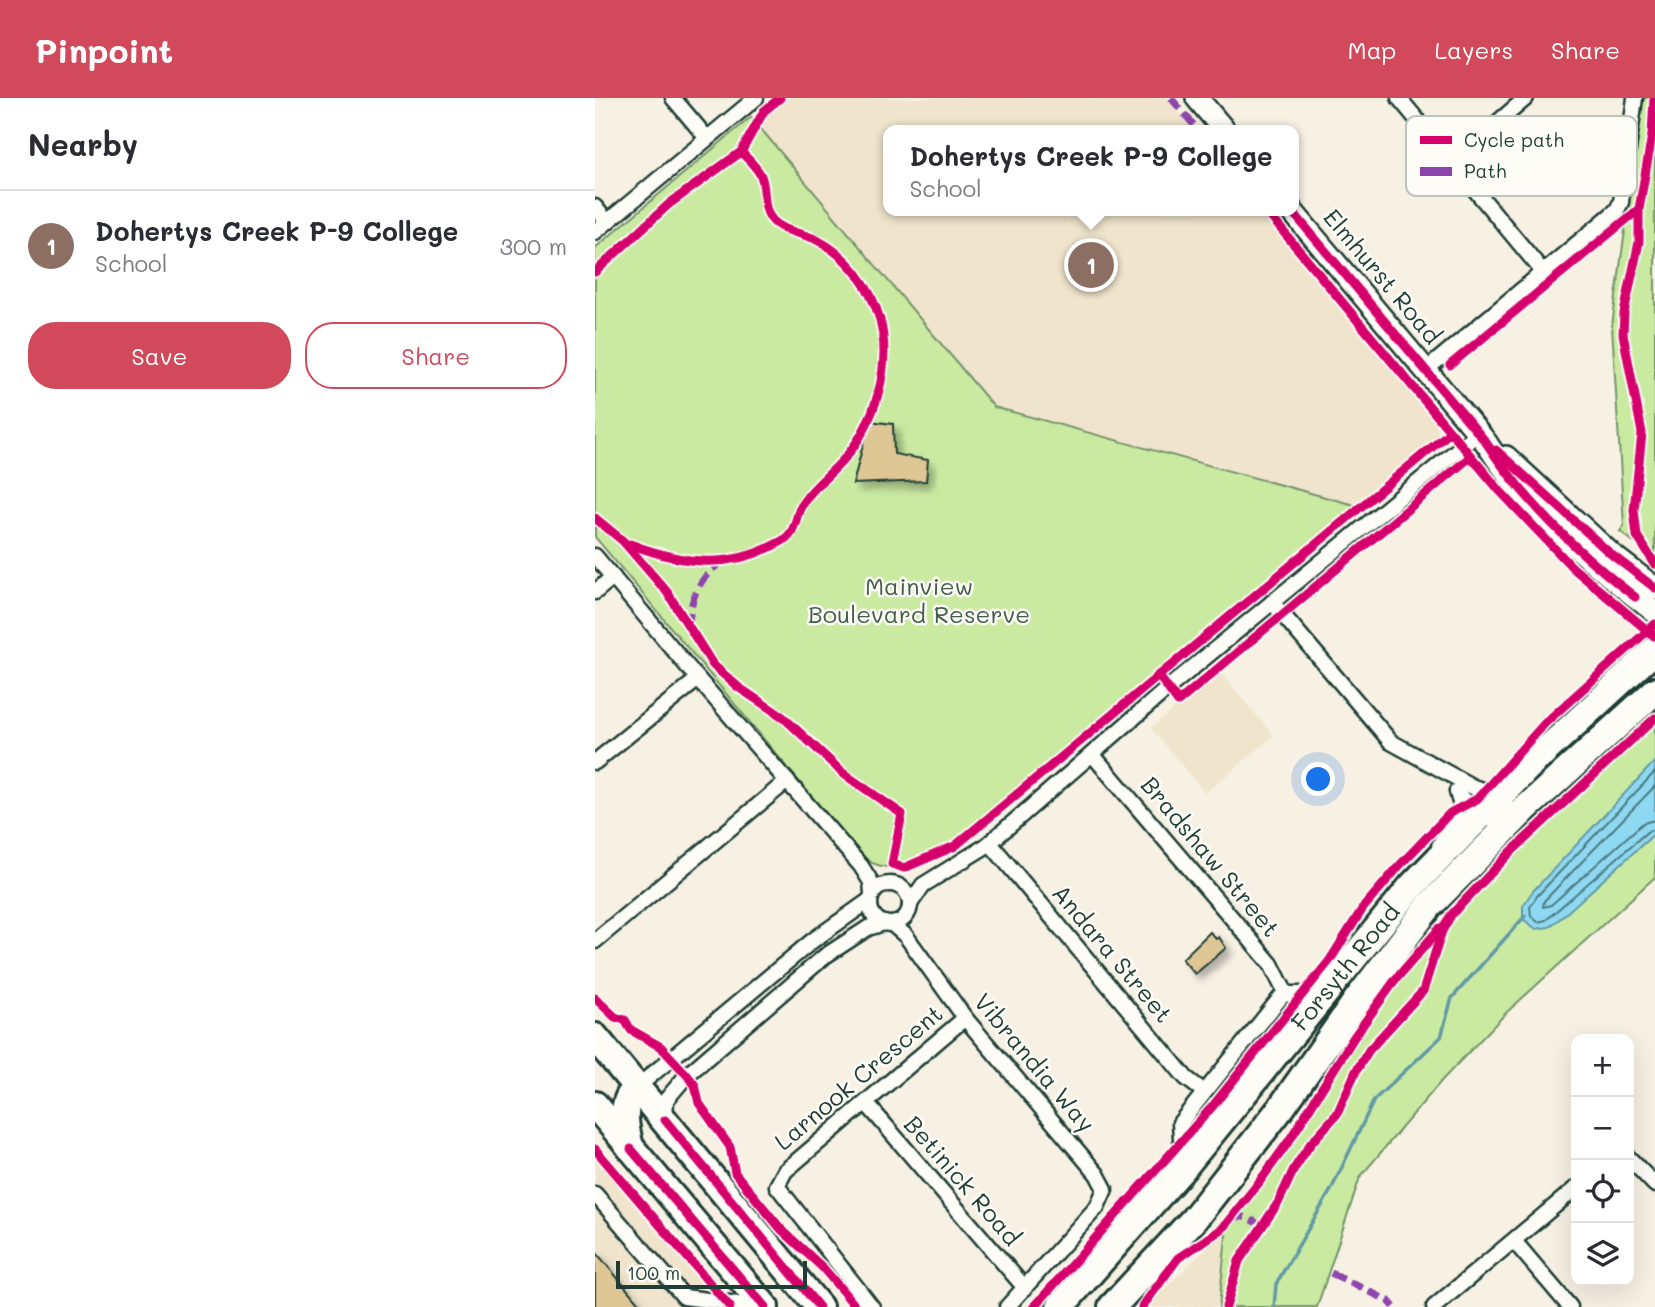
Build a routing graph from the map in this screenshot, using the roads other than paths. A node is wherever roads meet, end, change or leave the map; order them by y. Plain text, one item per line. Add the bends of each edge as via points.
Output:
1 (673, 98) edge
2 (756, 98) edge
3 (1197, 98) edge
4 (1399, 98) edge
5 (1526, 98) edge
6 (1635, 98) edge
7 (1414, 116) edge
8 (1505, 116) edge
9 (1633, 116) edge
10 (1220, 125) edge
11 (706, 137) junction
12 (1480, 196) edge
13 (1622, 196) edge
14 (595, 208) edge
15 (1296, 216) edge
16 (607, 222) junction
17 (595, 232) edge
18 (1544, 273) junction
19 (1426, 370) junction
20 (1482, 437) junction
21 (595, 556) edge
22 (613, 577) junction
23 (1655, 588) edge
24 (595, 592) edge
25 (1272, 603) junction
26 (1655, 612) edge
27 (1655, 650) edge
28 (698, 679) junction
29 (1655, 691) edge
30 (1603, 738) junction
31 (1092, 754) junction
32 (595, 762) edge
33 (1439, 769) junction
34 (787, 781) junction
35 (1510, 785) junction
36 (1457, 791) junction
37 (1479, 816) junction
38 (990, 843) junction
39 (861, 866) junction
40 (933, 878) junction
41 (893, 884) junction
42 (1412, 886) junction
43 (871, 896) junction
44 (909, 909) junction
45 (888, 923) junction
46 (595, 941) edge
47 (927, 966) junction
48 (1286, 994) junction
49 (1325, 994) junction
50 (965, 1018) junction
51 (595, 1037) edge
52 (636, 1087) junction
53 (1203, 1091) junction
54 (866, 1102) junction
55 (595, 1105) edge
56 (665, 1120) junction
57 (631, 1149) junction
58 (1631, 1160) edge
59 (1183, 1168) junction
60 (1655, 1185) edge
61 (1571, 1192) edge
62 (595, 1194) edge
63 (1514, 1241) junction
64 (1025, 1289) junction
65 (762, 1307) edge
66 (819, 1307) edge
67 (872, 1307) edge
68 (1007, 1307) edge
69 (1060, 1307) edge
70 (1112, 1307) edge
71 (1434, 1307) edge
72 (1570, 1307) edge

1 - 11 street
2 - 11 street
3 - 10 street
4 - 7 street
5 - 8 street
6 - 9 street
11 - 16 street
12 - 18 street
13 - 18 street via 1608,219
14 - 16 street
15 - 19 street, Elmhurst Road
16 - 17 street
18 - 19 street
19 - 20 street, Elmhurst Road
20 - 23 street, Elmhurst Road
20 - 25 street
20 - 26 street, Elmhurst Road via 1508,476 1553,524 1599,569
21 - 22 street
22 - 24 street
22 - 28 street
25 - 31 street
25 - 33 street via 1391,742
27 - 35 highway, Forsyth Road
28 - 32 street
28 - 34 street
29 - 30 highway, Forsyth Road
30 - 37 street via 1501,817 1488,821
30 - 70 highway, Forsyth Road via 1430,905 1194,1219
31 - 38 street
31 - 48 street, Bradshaw Street via 1271,964
33 - 35 street via 1485,791
33 - 36 street
34 - 39 street
34 - 46 street
35 - 37 highway, Forsyth Road
36 - 37 street
36 - 42 street via 1461,806
37 - 42 highway, Forsyth Road
38 - 40 street
38 - 53 street, Andara Street via 1186,1078
39 - 41 street
39 - 43 street via 871,881
40 - 41 street via 910,885
40 - 44 street via 923,885
41 - 43 street
41 - 44 street via 906,892
42 - 49 highway, Forsyth Road
43 - 45 street via 873,914
43 - 52 street
44 - 45 street
44 - 47 street, Vibrandia Way
45 - 47 street, Vibrandia Way via 906,936
45 - 56 street via 863,931 825,956 687,1075 670,1093
47 - 50 street, Vibrandia Way
48 - 49 street
48 - 53 street
49 - 59 highway, Forsyth Road
50 - 54 street, Larnook Crescent
50 - 64 street, Vibrandia Way via 1105,1189 1097,1208
51 - 52 highway
52 - 56 highway
52 - 57 highway via 625,1112
53 - 59 street via 1180,1123
54 - 64 street, Betinick Road
54 - 67 street, Larnook Crescent via 785,1171 778,1186
55 - 57 highway
56 - 66 highway
57 - 65 highway
58 - 60 street
59 - 69 highway, Forsyth Road
61 - 63 street
62 - 65 street via 684,1297
63 - 71 street
63 - 72 street
64 - 68 street

